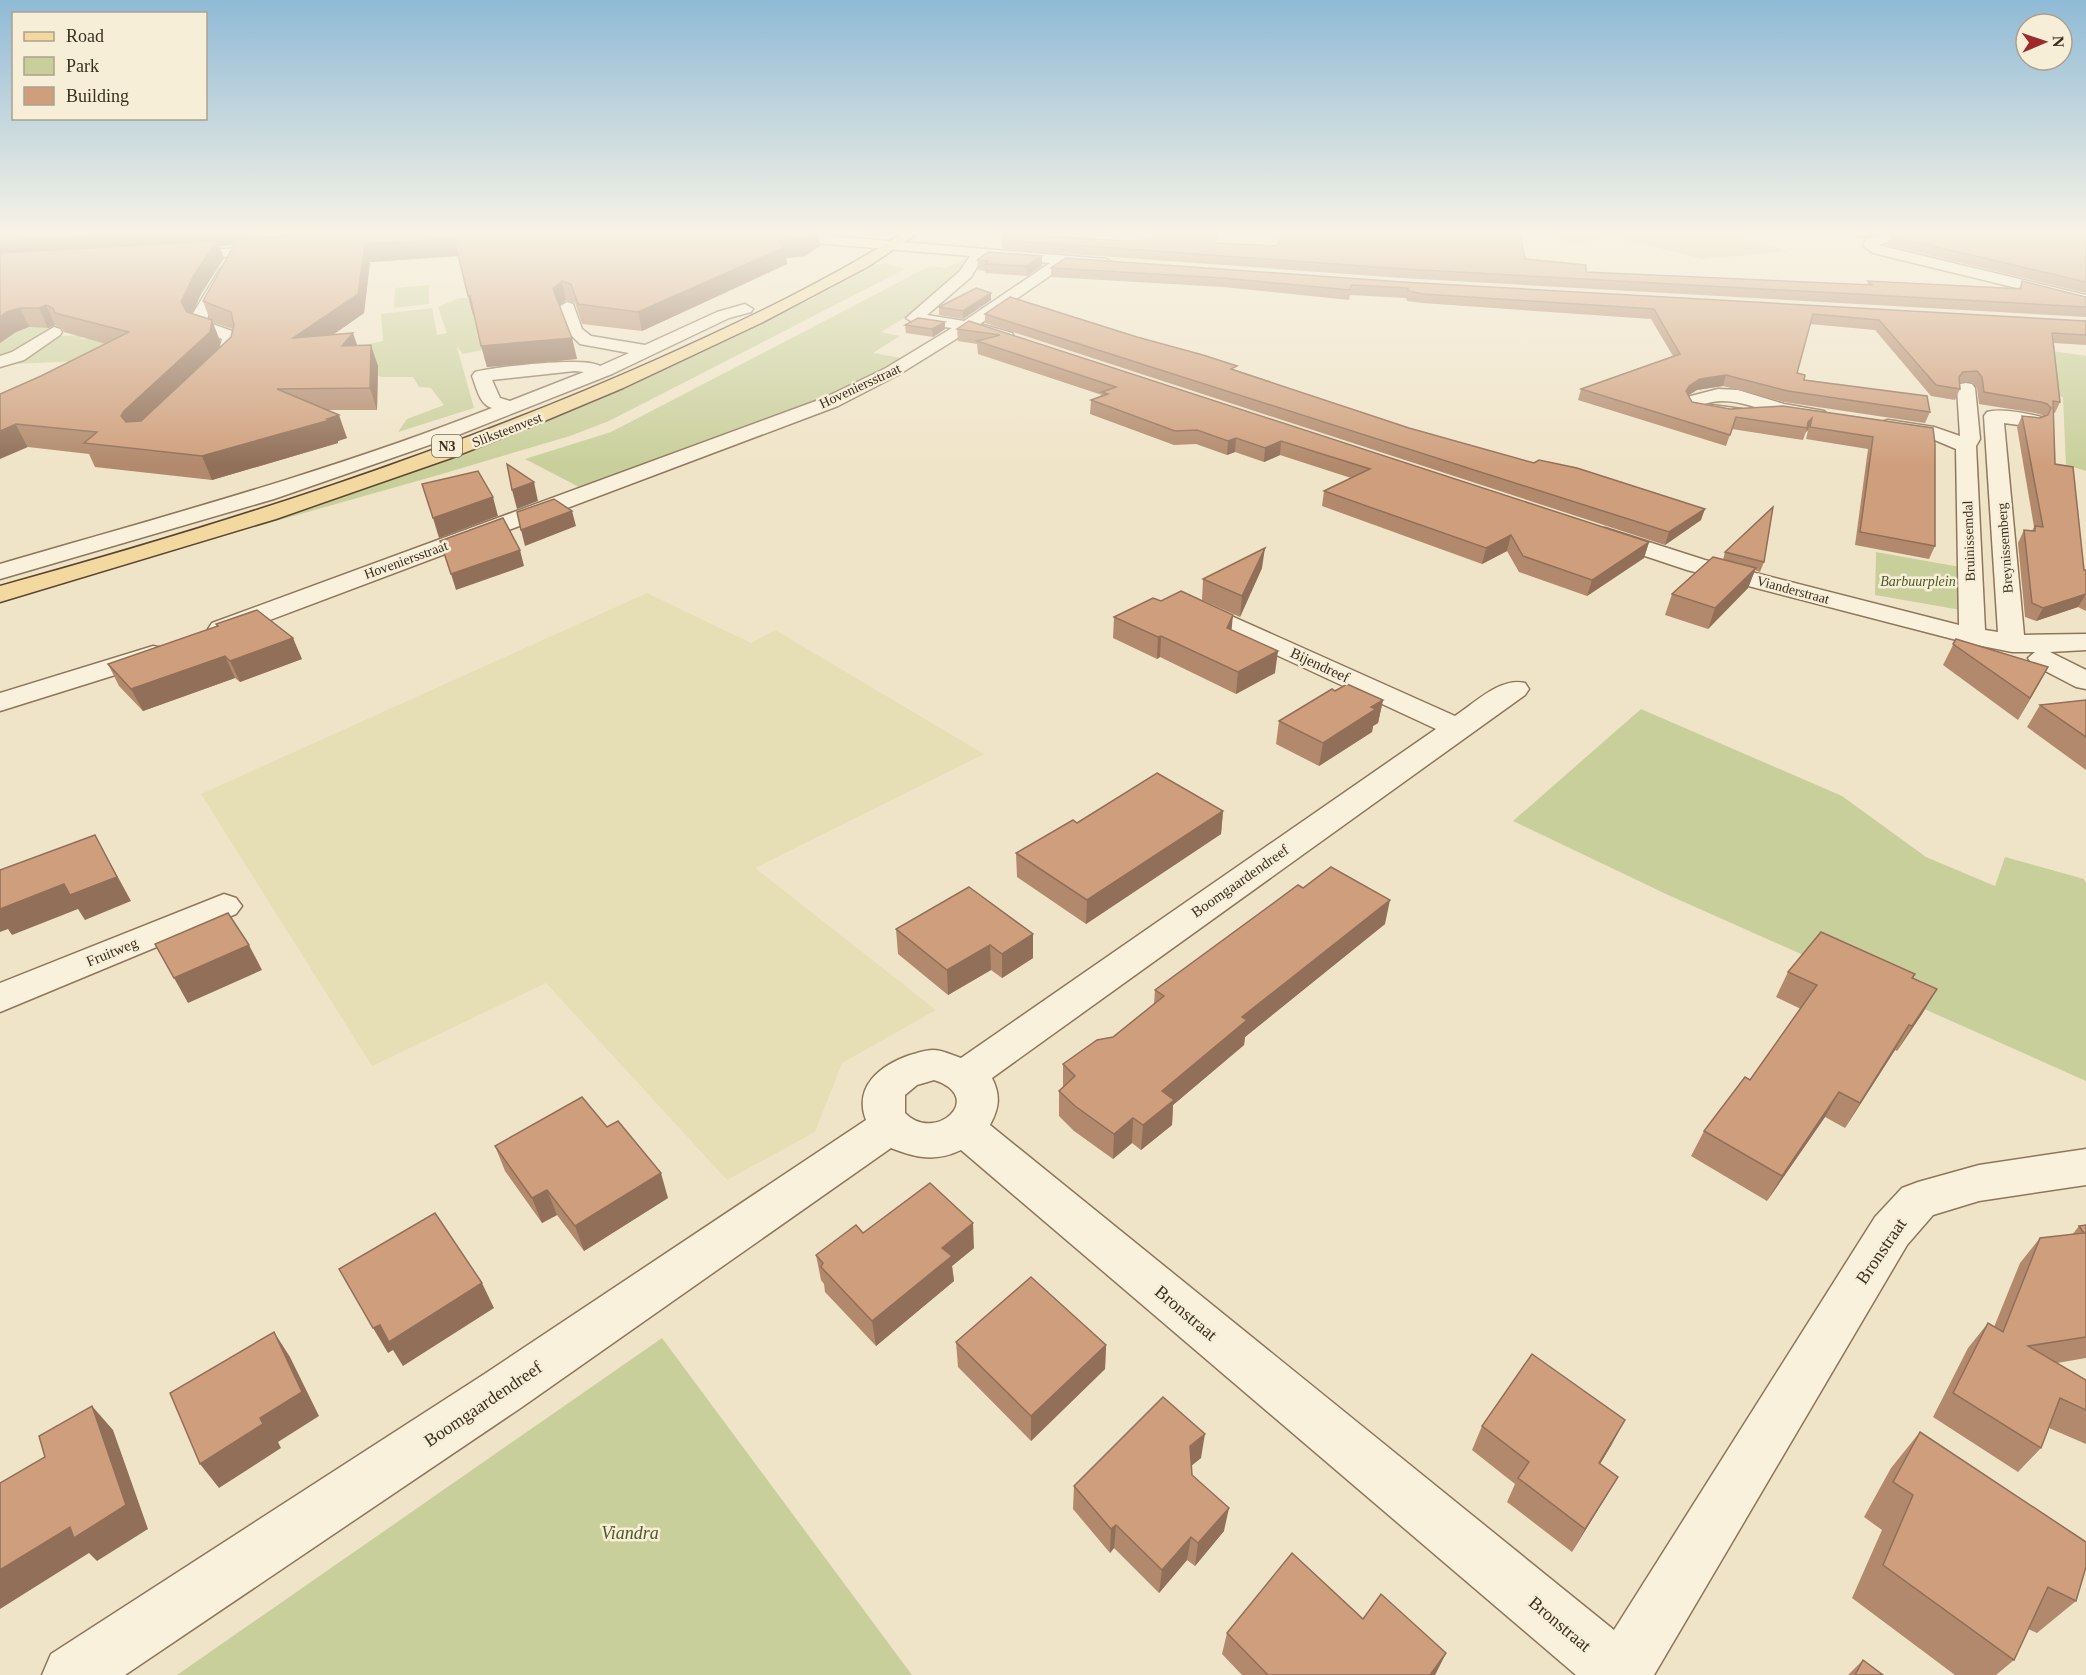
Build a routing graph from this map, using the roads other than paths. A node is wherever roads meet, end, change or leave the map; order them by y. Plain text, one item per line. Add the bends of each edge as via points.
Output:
1 (205, 309) edge
2 (568, 309) edge
3 (745, 309) joint
4 (778, 309) edge
5 (924, 309) edge
6 (992, 309) edge
7 (968, 326) junction
8 (54, 332) edge
9 (1030, 345) edge
10 (648, 351) junction
11 (0, 362) edge
12 (606, 370) junction
13 (1966, 388) dead end
14 (194, 390) edge
15 (512, 408) junction
16 (1779, 409) edge
17 (1834, 417) edge
18 (2034, 422) edge
19 (1868, 423) edge
20 (1966, 446) junction
21 (1583, 528) edge
22 (2, 585) edge
23 (1183, 602) edge
24 (202, 636) edge
25 (1972, 636) junction
26 (2086, 642) edge
27 (2012, 644) junction
28 (169, 649) edge
29 (2042, 658) dead end
30 (2086, 681) edge
31 (1515, 690) dead end
32 (0, 702) edge
33 (1457, 728) junction
34 (224, 906) dead end
35 (0, 998) edge
36 (966, 1075) junction
37 (889, 1126) junction
38 (965, 1129) junction
39 (2086, 1167) edge
40 (72, 1675) edge

1 - 14 street via 199,322 202,327 230,336 231,345 228,356
2 - 10 street via 575,331 586,340
3 - 10 street, Sliksteenvest via 723,315
3 - 22 main road, Sliksteenvest / N3 via 725,325 632,371 484,433 283,503
4 - 22 main road, Sliksteenvest / N3 via 592,396 481,441 291,507
5 - 7 street via 914,318
6 - 7 street
7 - 9 street
7 - 24 street, Hoveniersstraat via 873,383 831,402
8 - 11 street via 18,356
10 - 12 street, Sliksteenvest
12 - 15 street, Sliksteenvest
12 - 15 street via 575,366 481,376 492,402
13 - 20 street, Bruinissemdal via 1970,439
15 - 22 street, Sliksteenvest via 266,494 51,559
16 - 17 street
18 - 27 street, Breynissemberg via 1994,416
19 - 20 street via 1934,433
20 - 25 street, Bruinissemdal
21 - 25 street, Vianderstraat via 1696,565
23 - 33 street, Bijendreef
25 - 27 street, Vianderstraat
26 - 27 street
28 - 32 street
29 - 30 street
31 - 33 street, Boomgaardendreef
33 - 36 street, Boomgaardendreef
34 - 35 street, Fruitweg
36 - 37 street via 934,1065 900,1075 882,1099 882,1114
36 - 38 street via 976,1087 980,1101 976,1116
37 - 38 street via 905,1137 925,1142 947,1139
37 - 40 street, Boomgaardendreef via 504,1390
38 - 39 street, Bronstraat via 1621,1674 1891,1231 1918,1201 1979,1183

